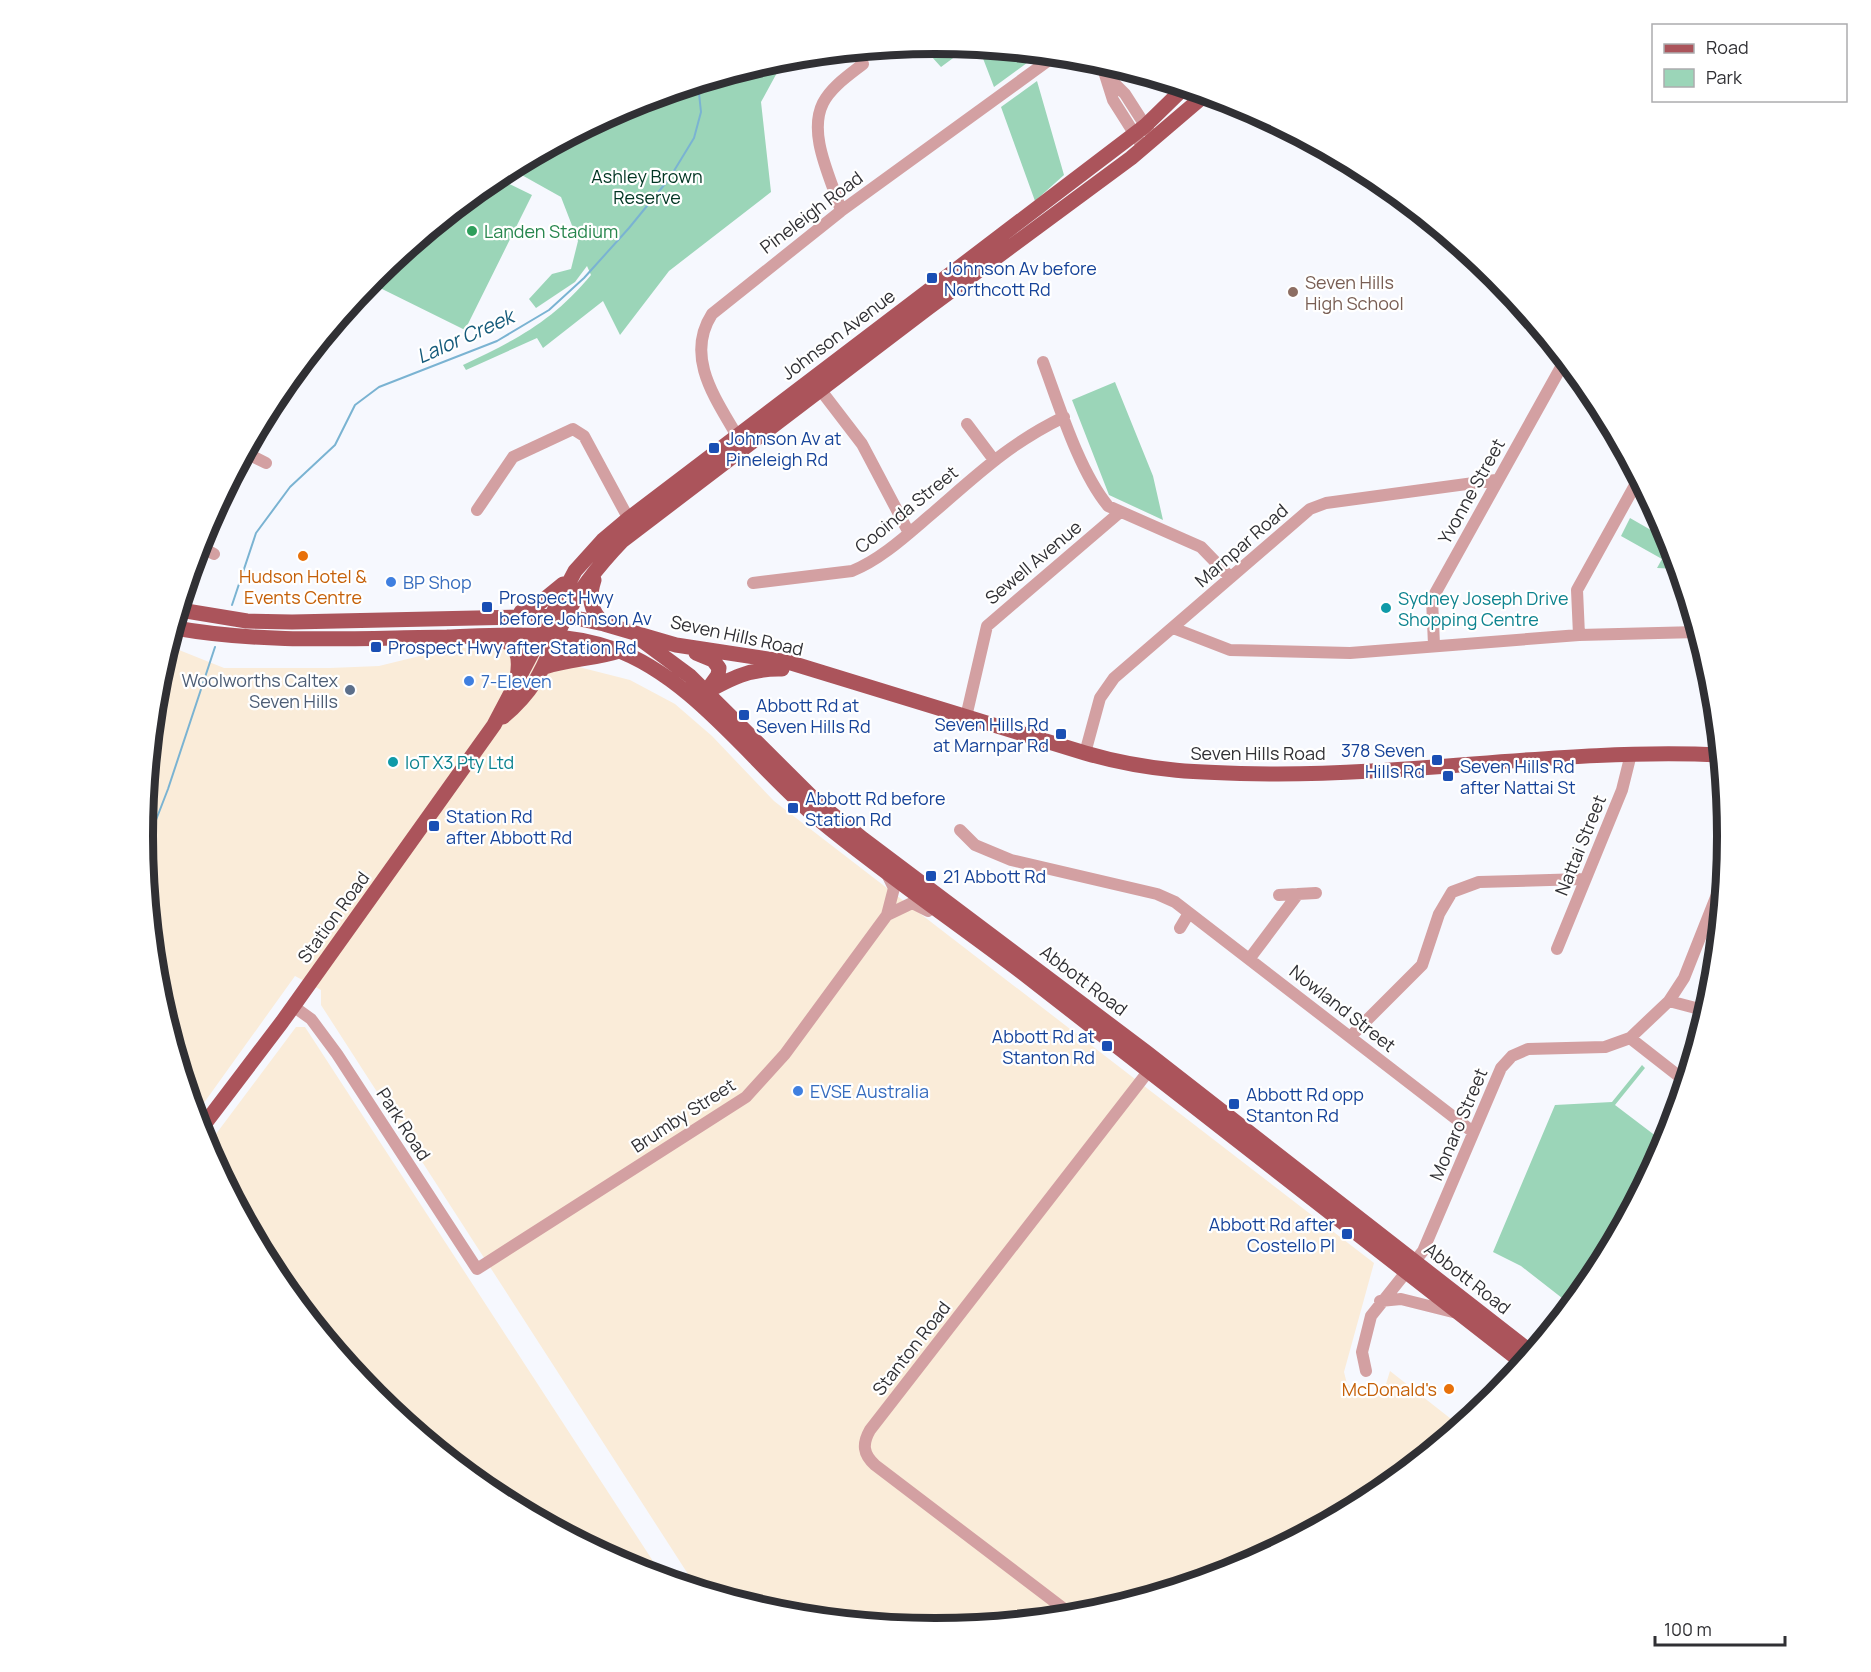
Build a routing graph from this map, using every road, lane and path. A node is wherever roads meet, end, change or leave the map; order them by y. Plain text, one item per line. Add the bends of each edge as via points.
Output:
1 (1046, 62) edge
2 (863, 64) dead end
3 (1106, 73) edge
4 (1178, 93) edge
5 (1199, 100) edge
6 (1139, 130) junction
7 (1149, 143) junction
8 (841, 211) junction
9 (1043, 362) dead end
10 (1561, 367) edge
11 (816, 384) junction
12 (1064, 417) junction
13 (968, 424) dead end
14 (741, 443) junction
15 (252, 456) edge
16 (994, 460) junction
17 (266, 463) dead end
18 (1496, 480) junction
19 (1634, 485) edge
20 (477, 510) dead end
21 (1119, 513) junction
22 (632, 525) junction
23 (909, 533) junction
24 (208, 551) edge
25 (214, 554) dead end
26 (575, 571) junction
27 (596, 572) junction
28 (1230, 577) junction
29 (753, 583) dead end
30 (187, 611) edge
31 (559, 616) junction
32 (508, 617) junction
33 (604, 624) junction
34 (182, 628) edge
35 (1173, 628) junction
36 (621, 629) junction
37 (1690, 632) edge
38 (542, 635) junction
39 (1579, 635) junction
40 (493, 636) junction
41 (558, 636) junction
42 (676, 645) junction
43 (1434, 645) junction
44 (619, 651) junction
45 (545, 667) junction
46 (809, 670) junction
47 (515, 686) junction
48 (700, 695) junction
49 (966, 717) junction
50 (494, 725) junction
51 (1085, 753) junction
52 (1631, 754) junction
53 (1713, 755) edge
54 (960, 830) dead end
55 (883, 868) junction
56 (1584, 879) junction
57 (1316, 893) dead end
58 (1298, 894) junction
59 (1279, 895) dead end
60 (1715, 901) edge
61 (1189, 913) junction
62 (887, 915) junction
63 (1180, 928) dead end
64 (967, 931) junction
65 (1557, 949) dead end
66 (1250, 958) junction
67 (1669, 1001) junction
68 (293, 1006) junction
69 (1698, 1009) edge
70 (1350, 1037) junction
71 (1630, 1038) junction
72 (1153, 1066) junction
73 (1679, 1076) edge
74 (207, 1120) edge
75 (1473, 1132) junction
76 (1412, 1267) junction
77 (477, 1269) joint
78 (1380, 1301) junction
79 (1458, 1313) junction
80 (1526, 1349) edge
81 (1517, 1358) edge
82 (1366, 1371) dead end
83 (1062, 1607) edge

1 - 8 street, Pineleigh Road
2 - 8 street via 831,92 818,117 821,147
3 - 6 street via 1125,94
4 - 6 main road, Johnson Avenue
5 - 7 main road, Johnson Avenue
6 - 7 street
6 - 11 main road, Johnson Avenue
7 - 11 main road, Johnson Avenue
8 - 14 street, Pineleigh Road via 723,302 704,328 701,363
9 - 12 street
10 - 18 street, Yvonne Street
11 - 14 main road, Johnson Avenue
11 - 23 street via 862,444
12 - 16 street, Cooinda Street via 1028,434
12 - 21 street via 1098,495
13 - 16 street
14 - 22 main road, Johnson Avenue
15 - 17 street
16 - 23 street, Cooinda Street
18 - 28 street, Marnpar Road via 1310,509
18 - 43 street, Yvonne Street via 1432,599
19 - 39 street via 1577,590
20 - 22 street via 513,458 566,430 579,431
21 - 28 street via 1201,547
21 - 49 street, Sewell Avenue via 987,626
22 - 26 main road, Johnson Avenue via 603,540
22 - 27 main road, Johnson Avenue
23 - 29 street, Cooinda Street via 852,571
24 - 25 street
26 - 31 main road, Johnson Avenue
26 - 32 main road via 546,600
27 - 31 main road, Johnson Avenue
27 - 33 main road via 591,607
28 - 35 street, Marnpar Road
30 - 32 main road, Seven Hills Road via 247,621 292,622
31 - 32 main road, Seven Hills Road
31 - 33 main road, Seven Hills Road
31 - 38 main road, Johnson Avenue
31 - 41 main road, Johnson Avenue
33 - 36 main road, Seven Hills Road
34 - 40 main road via 242,638 288,640
35 - 43 street via 1230,650 1248,652 1350,653
35 - 51 street, Marnpar Road via 1110,684 1100,698
36 - 42 main road, Seven Hills Road
36 - 48 main road, Abbott Road via 668,657
37 - 39 street
38 - 40 main road
38 - 41 main road
38 - 47 main road, Station Road
39 - 43 street
40 - 47 main road via 517,650 520,663
41 - 44 main road
41 - 45 main road, Station Road
42 - 46 main road, Seven Hills Road via 788,662
42 - 48 main road via 717,664 718,675
44 - 45 main road
44 - 48 main road, Abbott Road
45 - 50 main road, Station Road via 528,691
46 - 48 main road, Seven Hills Road via 753,670
46 - 49 main road, Seven Hills Road
47 - 50 main road, Station Road
48 - 55 main road, Abbott Road via 796,800
48 - 72 main road, Abbott Road via 847,826
49 - 51 main road, Seven Hills Road
50 - 68 main road, Station Road
51 - 52 main road, Seven Hills Road via 1121,764 1174,772 1321,774
52 - 53 main road, Seven Hills Road
52 - 56 street, Nattai Street via 1622,790
54 - 61 street, Nowland Street via 975,845 1011,860 1157,894
55 - 62 street, Brumby Street via 894,888
55 - 64 main road, Abbott Road
56 - 65 street, Nattai Street
56 - 70 street via 1479,882 1452,892 1439,914 1422,965
57 - 58 street
58 - 59 street
58 - 66 street
60 - 67 street, Monaro Street via 1684,978
61 - 63 street
61 - 66 street, Nowland Street
62 - 64 street via 912,903
62 - 77 street, Brumby Street via 785,1054 746,1097
64 - 72 main road, Abbott Road
66 - 70 street, Nowland Street
67 - 69 street
67 - 71 street, Monaro Street
68 - 74 main road, Station Road
68 - 77 street, Park Road via 311,1019 337,1054
70 - 75 street, Nowland Street
71 - 73 street
71 - 75 street, Monaro Street via 1605,1047 1528,1049 1512,1056 1501,1068
72 - 76 main road, Abbott Road
72 - 83 street, Stanton Road via 870,1430 864,1444 867,1458 875,1465
75 - 76 street, Monaro Street via 1423,1251
76 - 78 street, Monaro Street
76 - 79 main road, Abbott Road
76 - 80 main road, Abbott Road
78 - 79 street via 1401,1299
78 - 82 street, Monaro Street via 1371,1316 1362,1352
79 - 81 main road, Abbott Road

